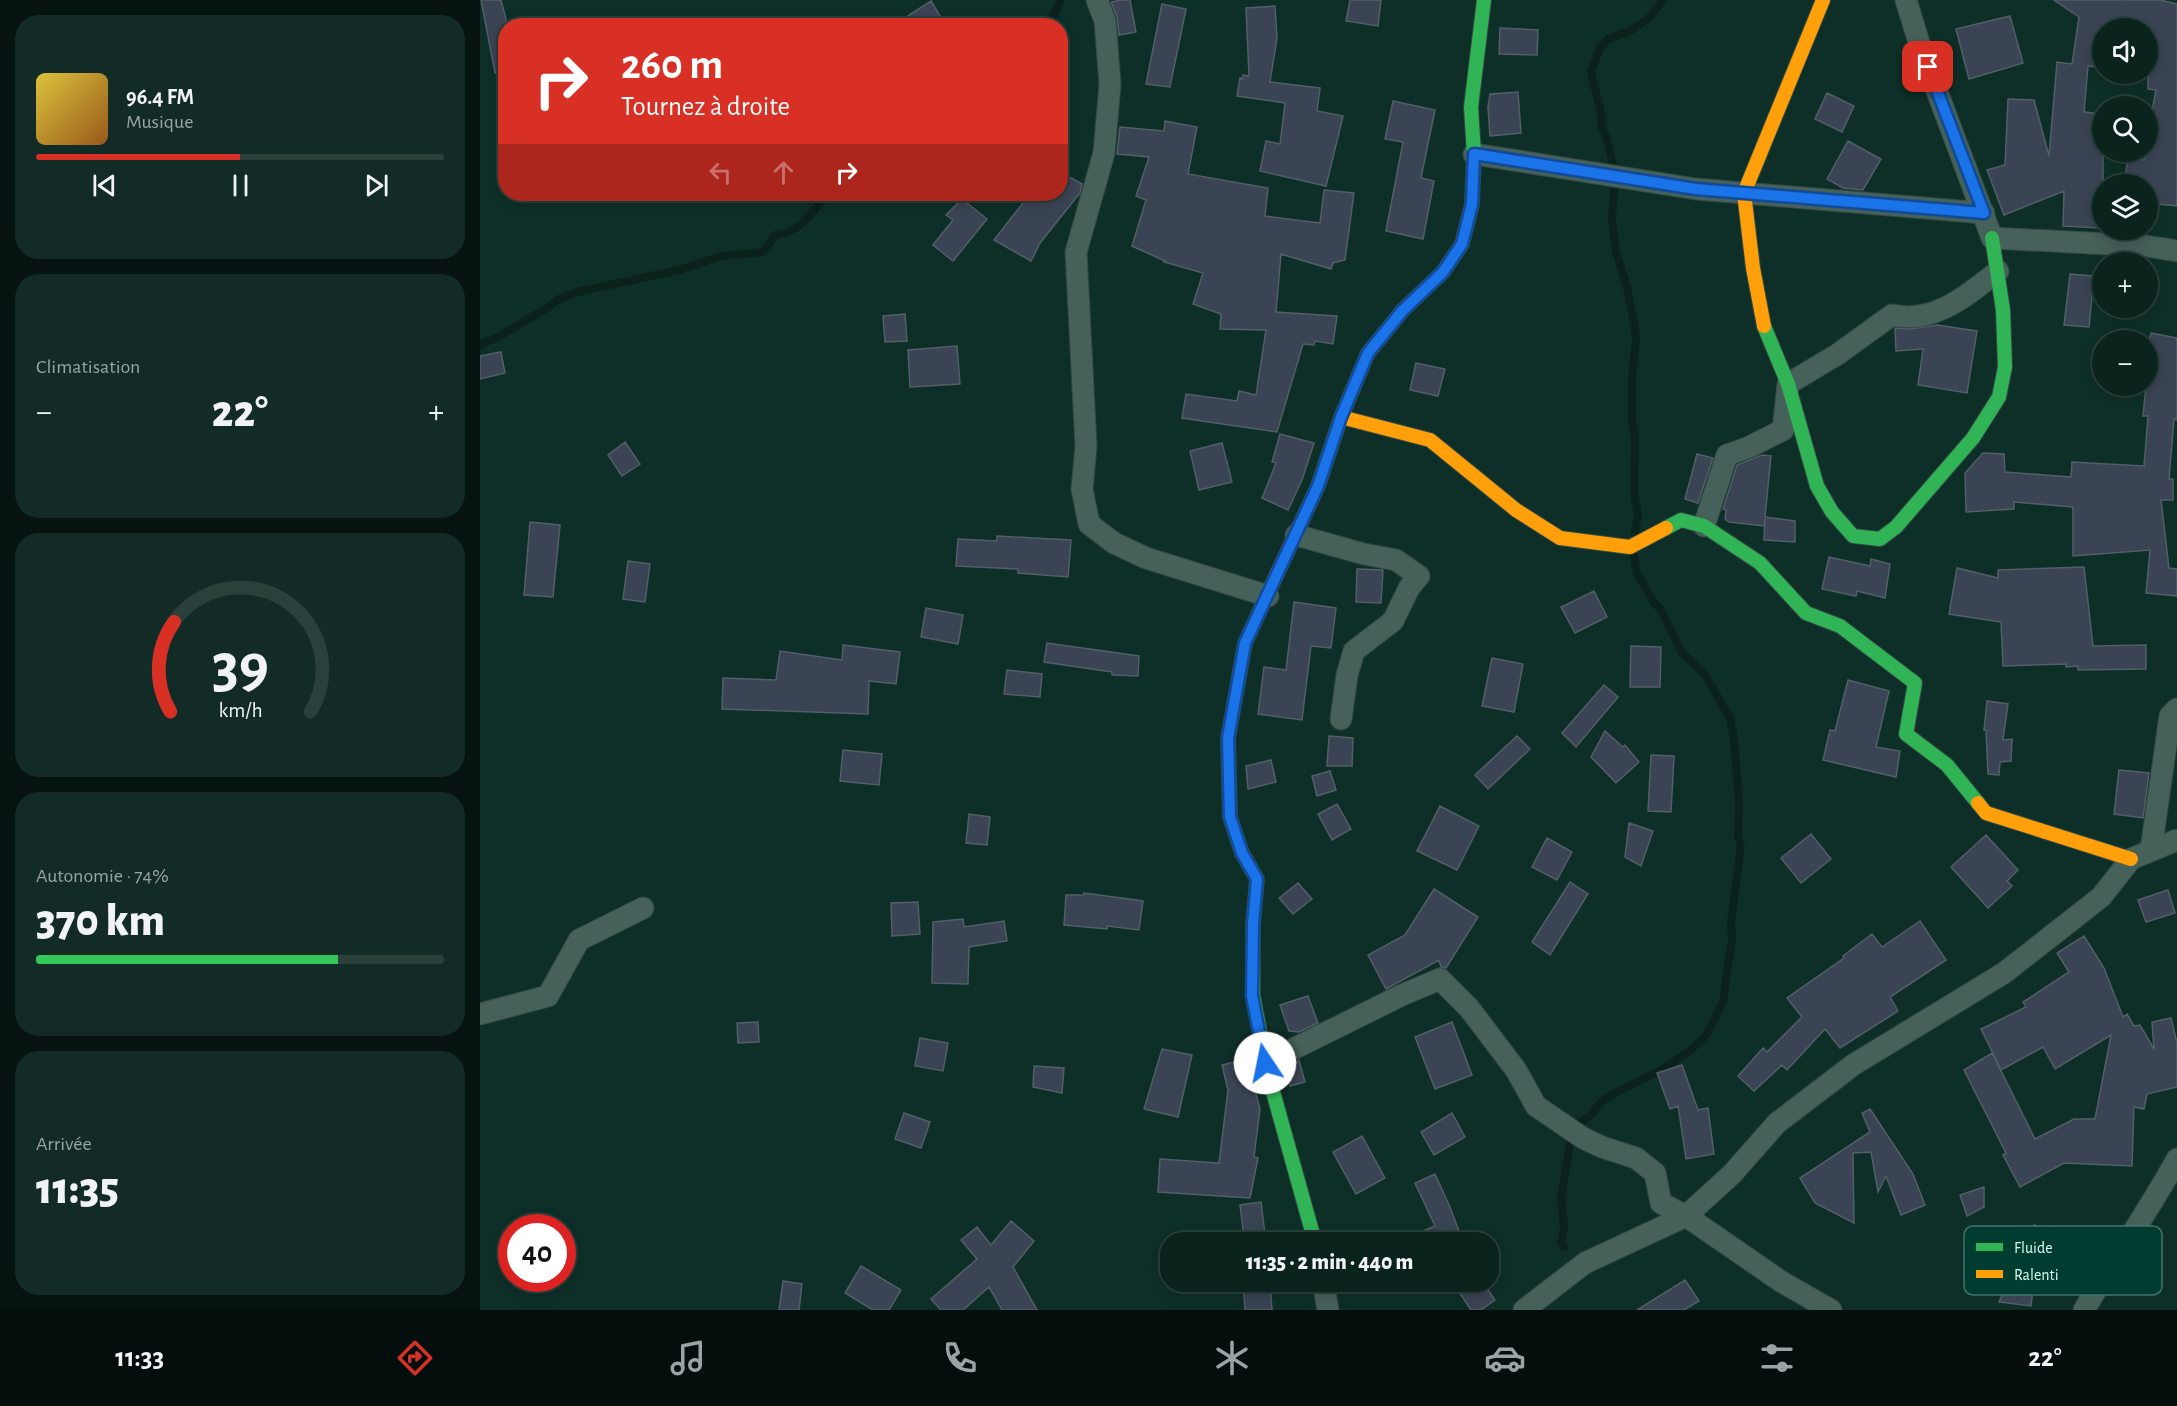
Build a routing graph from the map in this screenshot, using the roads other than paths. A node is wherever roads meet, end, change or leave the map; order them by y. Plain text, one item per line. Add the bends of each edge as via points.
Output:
1 (1097, 0) edge
2 (1484, 0) edge
3 (1823, 0) edge
4 (1906, 0) edge
5 (1474, 154) junction
6 (1744, 193) junction
7 (1984, 213) junction
8 (1992, 238) junction
9 (2177, 251) edge
10 (1998, 271) junction
11 (1788, 384) junction
12 (1341, 417) junction
13 (1704, 526) junction
14 (1296, 534) junction
15 (1268, 596) junction
16 (2177, 709) edge
17 (1341, 719) dead end
18 (2177, 840) edge
19 (2151, 850) junction
20 (2131, 859) junction
21 (643, 908) dead end
22 (480, 1014) edge
23 (1265, 1063) junction
24 (2177, 1159) edge
25 (1686, 1216) junction
26 (2137, 1226) edge
27 (1312, 1232) edge
28 (1325, 1292) edge
29 (2093, 1295) edge
30 (1328, 1310) edge
31 (1524, 1310) edge
32 (1831, 1310) edge
33 (2084, 1310) edge

1 - 15 street via 1105,21 1110,84 1104,153 1076,252 1086,446 1082,489 1089,524 1114,543 1146,558
2 - 5 street via 1472,107
3 - 6 street
4 - 7 street
5 - 6 street
5 - 12 street via 1472,204 1462,244 1443,272 1403,310 1368,353
6 - 7 street
6 - 11 street via 1763,324
7 - 8 street
8 - 9 street
8 - 10 street
10 - 11 street via 1961,300 1927,316 1907,319 1892,315
10 - 11 street via 2005,367 1999,397 1973,438 1896,527 1880,539 1853,536 1832,512 1817,486
11 - 13 street via 1783,430 1727,455
12 - 13 street via 1430,440 1516,510 1560,538 1630,547 1681,520
12 - 14 street via 1318,486
13 - 20 street via 1760,563 1806,613 1840,626 1915,683 1906,734 1947,765 1986,813
14 - 15 street
14 - 17 street via 1396,560 1419,576 1393,621 1354,651
15 - 23 street via 1245,643 1228,738 1230,817 1242,853 1257,879 1252,996
16 - 19 street via 2170,716
18 - 19 street
19 - 20 street
20 - 25 street via 2101,897 2004,973 1853,1065 1777,1123
21 - 22 street via 579,940 548,996
23 - 25 street via 1440,979 1482,1025 1516,1070 1536,1106 1584,1138 1636,1158 1655,1173 1661,1203
23 - 27 street
24 - 26 street
25 - 31 street via 1585,1263
25 - 32 street via 1782,1282
28 - 30 street
29 - 33 street

